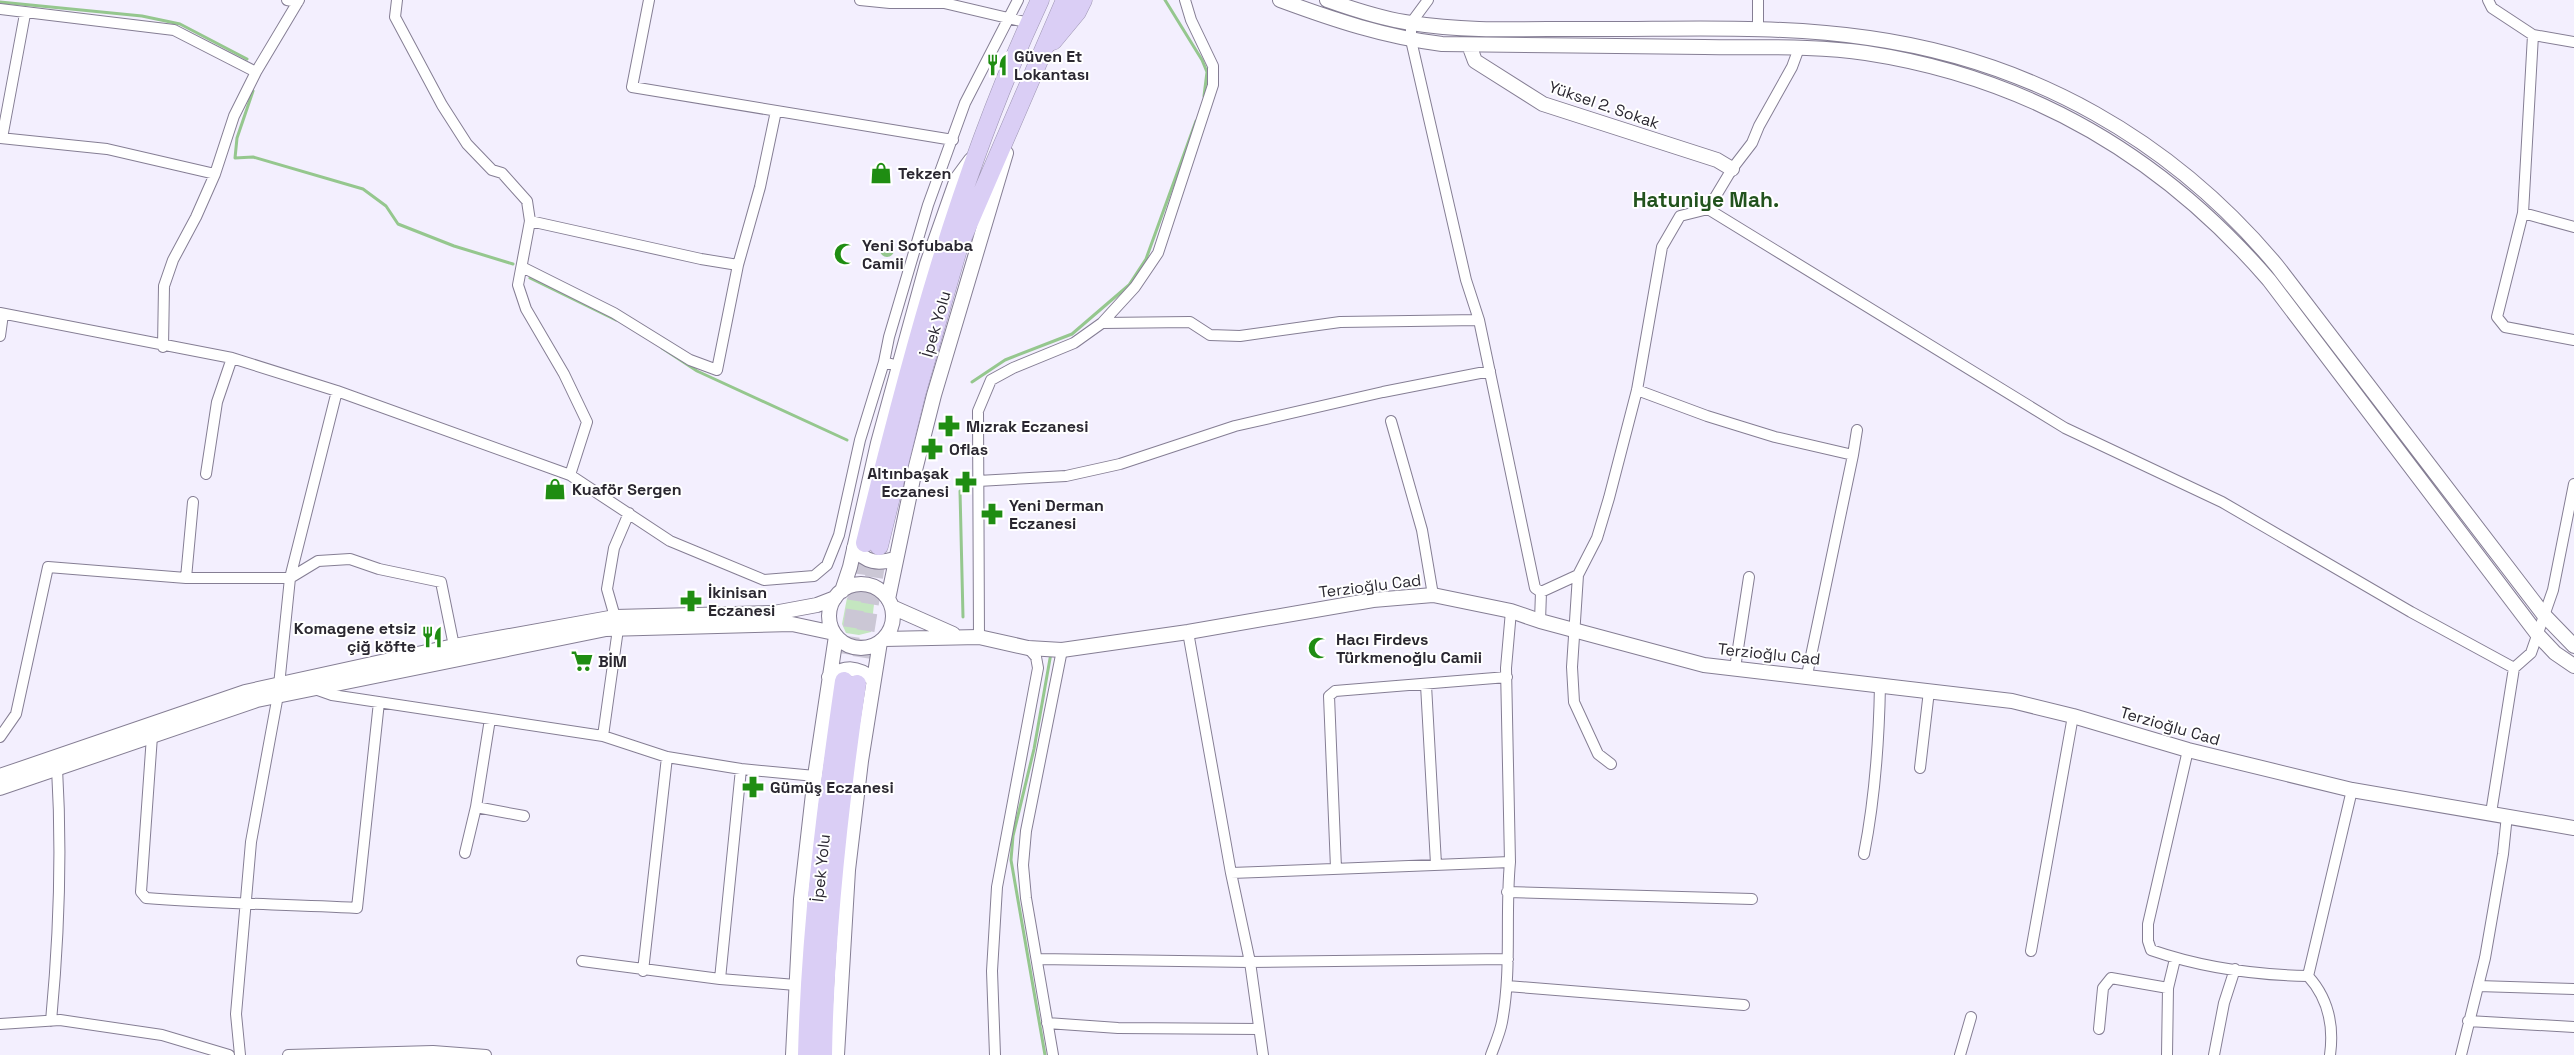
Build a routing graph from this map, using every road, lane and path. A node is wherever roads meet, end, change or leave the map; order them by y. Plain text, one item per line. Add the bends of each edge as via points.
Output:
1 (287, 0) edge
2 (397, 0) edge
3 (650, 0) edge
4 (860, 0) edge
5 (1018, 0) edge
6 (1040, 0) edge
7 (1065, 0) edge
8 (1083, 0) edge
9 (1184, 0) edge
10 (1280, 0) edge
11 (1327, 0) edge
12 (1428, 0) edge
13 (1758, 0) edge
14 (2488, 0) edge
15 (298, 1) edge
16 (0, 9) edge
17 (26, 14) junction
18 (1011, 17) junction
19 (1029, 23) junction
20 (1411, 23) junction
21 (1758, 30) junction
22 (2534, 35) junction
23 (1411, 40) junction
24 (2574, 42) edge
25 (1469, 45) junction
26 (1799, 48) junction
27 (1039, 56) junction
28 (256, 72) junction
29 (1020, 105) junction
30 (776, 111) junction
31 (1, 138) edge
32 (953, 140) junction
33 (982, 145) junction
34 (1732, 169) junction
35 (215, 174) junction
36 (1708, 209) junction
37 (2524, 213) junction
38 (530, 221) junction
39 (2574, 228) edge
40 (738, 264) junction
41 (522, 268) junction
42 (2, 313) edge
43 (1479, 320) junction
44 (1102, 323) junction
45 (0, 336) edge
46 (2574, 340) edge
47 (164, 347) junction
48 (232, 358) junction
49 (891, 364) junction
50 (1490, 371) junction
51 (1637, 390) junction
52 (337, 391) junction
53 (1391, 421) dead end
54 (1857, 430) dead end
55 (1853, 454) junction
56 (206, 474) dead end
57 (570, 474) junction
58 (978, 482) junction
59 (2574, 484) edge
60 (193, 502) dead end
61 (629, 513) junction
62 (866, 546) junction
63 (896, 559) junction
64 (1578, 575) junction
65 (1749, 577) dead end
66 (186, 578) junction
67 (290, 578) junction
68 (1541, 592) junction
69 (838, 594) junction
70 (1433, 595) junction
71 (890, 603) junction
72 (1511, 611) junction
73 (2544, 614) junction
74 (1540, 621) junction
75 (617, 623) junction
76 (1574, 630) junction
77 (1188, 632) junction
78 (835, 634) junction
79 (959, 636) junction
80 (2538, 636) junction
81 (979, 637) junction
82 (882, 640) junction
83 (454, 646) junction
84 (2574, 646) edge
85 (1028, 648) junction
86 (1062, 650) junction
87 (2574, 666) edge
88 (1735, 668) junction
89 (2514, 668) junction
90 (1807, 675) junction
91 (1507, 677) junction
92 (851, 680) junction
93 (1426, 685) junction
94 (1880, 685) junction
95 (310, 688) junction
96 (278, 689) junction
97 (1929, 691) junction
98 (379, 702) junction
99 (2074, 716) junction
100 (490, 719) junction
101 (152, 736) junction
102 (602, 736) junction
103 (0, 737) edge
104 (2188, 750) junction
105 (667, 757) junction
106 (1611, 764) dead end
107 (57, 768) junction
108 (1920, 768) dead end
109 (740, 769) junction
110 (0, 776) edge
111 (815, 776) junction
112 (0, 788) edge
113 (2352, 790) junction
114 (476, 808) junction
115 (2491, 813) junction
116 (2507, 815) junction
117 (524, 816) dead end
118 (2574, 828) edge
119 (465, 853) dead end
120 (1864, 854) dead end
121 (1510, 862) junction
122 (1436, 864) junction
123 (1336, 868) junction
124 (1231, 872) junction
125 (1507, 892) junction
126 (1752, 899) dead end
127 (245, 903) junction
128 (2031, 951) dead end
129 (2175, 958) junction
130 (1037, 959) junction
131 (1508, 959) junction
132 (582, 961) dead end
133 (1250, 962) junction
134 (2235, 968) junction
135 (643, 971) junction
136 (2308, 976) junction
137 (720, 980) junction
138 (796, 985) junction
139 (1507, 986) junction
140 (2478, 986) junction
141 (2168, 988) junction
142 (2574, 989) edge
143 (1744, 1005) dead end
144 (1971, 1018) dead end
145 (51, 1020) junction
146 (2468, 1021) junction
147 (1047, 1023) junction
148 (0, 1024) edge
149 (2574, 1027) edge
150 (2099, 1028) dead end
151 (1259, 1029) junction
152 (229, 1055) edge
153 (240, 1055) edge
154 (288, 1055) edge
155 (486, 1055) edge
156 (793, 1055) edge
157 (807, 1055) edge
158 (822, 1055) edge
159 (837, 1055) edge
160 (995, 1055) edge
161 (1053, 1055) edge
162 (1263, 1055) edge
163 (1491, 1055) edge
164 (1960, 1055) edge
165 (2167, 1055) edge
166 (2214, 1055) edge
167 (2330, 1055) edge
168 (2461, 1055) edge

1 - 15 street
2 - 38 street via 395,16 442,105 467,144 492,170 502,173 527,201
3 - 30 street via 632,87
4 - 18 street via 944,3
5 - 18 street
6 - 19 highway, İpek Yolu
7 - 27 highway, İpek Yolu
8 - 27 highway via 1077,12
9 - 44 street via 1213,66 1213,86 1158,253 1135,287
10 - 23 street via 1353,26
11 - 20 street via 1360,12
12 - 20 street
13 - 21 street
14 - 22 street via 2492,8
15 - 28 street
16 - 17 street
17 - 28 street via 174,30
17 - 31 street
18 - 19 street
18 - 32 street via 965,103
19 - 33 highway, İpek Yolu
20 - 21 street via 1468,28
20 - 23 street
21 - 73 street via 1870,38 1956,56 2070,99 2120,126 2158,152 2226,210 2277,266
22 - 24 street
22 - 37 street
23 - 25 street
23 - 43 street via 1466,280
25 - 26 street
25 - 34 street, Yüksel 2. Sokak via 1475,61 1543,104 1717,160
26 - 34 street via 1752,143
26 - 80 street via 1907,60 1993,84 2075,121 2181,191 2270,280
27 - 29 highway, İpek Yolu
28 - 35 street via 234,116
29 - 62 highway, İpek Yolu via 959,246 916,395
29 - 63 street via 934,395
30 - 32 street
30 - 40 street via 760,187
31 - 35 street via 107,150
32 - 49 street via 928,205 889,337
33 - 49 street via 957,179
33 - 62 highway, İpek Yolu via 942,256 899,404
34 - 36 street
35 - 47 street via 173,260 164,286
36 - 51 street via 1680,216 1662,247
36 - 89 street via 2065,428 2222,502
37 - 39 street
37 - 46 street via 2497,317 2504,327
38 - 40 street via 701,259
38 - 41 street
40 - 41 street via 717,370 690,360 614,313
41 - 57 street via 518,284 526,310 564,374 587,422
42 - 45 street
42 - 47 street
43 - 44 street via 1340,322 1240,336 1210,335 1190,322
43 - 50 street
44 - 58 street via 1074,342 991,380 978,411
47 - 48 street
48 - 52 street
48 - 56 street via 217,402
49 - 61 street via 860,440 839,535 827,566 814,576 764,580 670,541
49 - 62 street
50 - 58 street via 1234,426 1120,464 1066,476
50 - 68 street via 1535,588
51 - 55 street via 1775,437
51 - 64 street via 1597,538
52 - 57 street
52 - 67 street
53 - 70 street via 1422,530
54 - 55 street
55 - 90 street
57 - 61 street
58 - 81 street
59 - 73 street via 2553,590
60 - 66 street
61 - 75 street via 614,548 607,589
62 - 63 street via 859,555 871,562
62 - 69 street
63 - 71 street
64 - 68 street
64 - 76 street
65 - 88 street
66 - 67 street
66 - 103 street via 48,568 16,714
67 - 83 street via 318,561 350,559 379,569 440,582
67 - 96 street
68 - 74 street
69 - 71 street via 862,584 872,586
69 - 75 street via 817,605 774,613
69 - 78 street via 829,615
70 - 72 street, Terzioğlu Cad
70 - 77 street, Terzioğlu Cad via 1373,600
71 - 79 street, Terzioğlu Cad via 938,629
71 - 82 street via 892,624
72 - 74 street, Terzioğlu Cad
72 - 91 street
73 - 80 street
73 - 84 street
74 - 76 street, Terzioğlu Cad
75 - 78 street via 792,624
75 - 83 street
75 - 95 street
75 - 102 street
76 - 88 street, Terzioğlu Cad via 1704,665
76 - 106 street via 1574,702 1598,754
77 - 86 street, Terzioğlu Cad
77 - 124 street
78 - 82 street via 852,647 872,646
78 - 92 street
79 - 81 street, Terzioğlu Cad
79 - 82 street, Terzioğlu Cad
80 - 87 street
80 - 89 street via 2531,653
81 - 85 street, Terzioğlu Cad
82 - 92 street
83 - 96 street
85 - 86 street, Terzioğlu Cad
85 - 160 street via 1036,657 1038,668 997,887 992,971
86 - 130 street via 1026,831 1023,865
88 - 90 street, Terzioğlu Cad
89 - 115 street
90 - 94 street, Terzioğlu Cad
91 - 93 street
91 - 121 street
92 - 111 street
92 - 157 highway, İpek Yolu via 830,777 816,907
92 - 158 highway, İpek Yolu via 829,920
92 - 159 street via 848,870
93 - 122 street
93 - 123 street via 1335,691 1329,696
94 - 97 street, Terzioğlu Cad
94 - 120 street via 1874,802
95 - 96 street
95 - 98 street
96 - 101 street
96 - 110 street via 244,692
96 - 127 street via 251,842
97 - 99 street, Terzioğlu Cad via 2012,701
97 - 108 street
98 - 100 street
98 - 127 street via 358,908
99 - 104 street, Terzioğlu Cad
99 - 128 street
100 - 102 street
100 - 114 street
101 - 107 street
101 - 127 street via 141,892 146,898
102 - 105 street
104 - 113 street, Terzioğlu Cad
104 - 129 street via 2148,924 2151,950
105 - 109 street
105 - 135 street
107 - 112 street
107 - 145 street via 57,952
109 - 111 street
109 - 137 street
111 - 138 street via 800,899
113 - 115 street, Terzioğlu Cad
113 - 136 street
114 - 117 street
114 - 119 street
115 - 116 street, Terzioğlu Cad
116 - 118 street, Terzioğlu Cad
116 - 140 street via 2503,854
121 - 122 street
121 - 125 street
122 - 123 street
123 - 124 street
124 - 133 street
125 - 126 street
125 - 131 street
127 - 153 street via 236,1014
129 - 134 street
129 - 141 street
130 - 133 street
130 - 147 street
131 - 133 street
131 - 139 street
132 - 135 street
133 - 151 street
134 - 136 street via 2267,975
134 - 166 street via 2224,1002
135 - 137 street
136 - 167 street via 2320,989 2327,1004 2332,1043
137 - 138 street
138 - 156 street
139 - 143 street
139 - 163 street via 1502,1024
140 - 142 street
140 - 146 street
141 - 150 street via 2111,978 2103,988
141 - 165 street
144 - 164 street
145 - 148 street
145 - 152 street via 162,1036
146 - 149 street
146 - 168 street
147 - 151 street via 1118,1028
147 - 161 street
151 - 162 street
154 - 155 street via 433,1051

